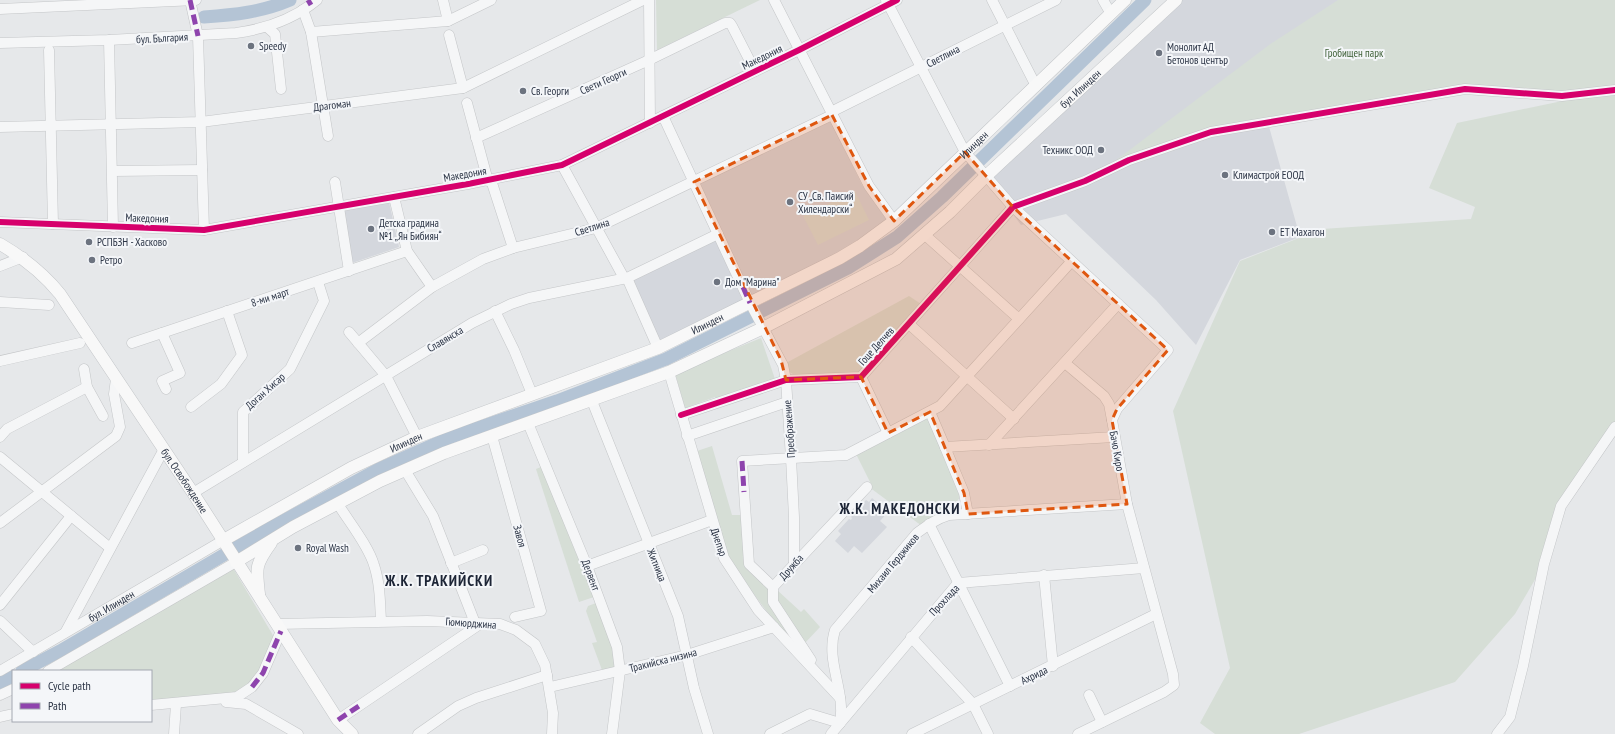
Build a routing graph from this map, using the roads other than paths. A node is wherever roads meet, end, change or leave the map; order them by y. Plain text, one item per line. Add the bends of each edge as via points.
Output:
1 (173, 0) edge
2 (190, 0) edge
3 (196, 0) edge
4 (443, 0) edge
5 (491, 0) edge
6 (643, 0) edge
7 (650, 0) edge
8 (774, 0) edge
9 (992, 0) edge
10 (1056, 0) edge
11 (1103, 0) edge
12 (1125, 0) edge
13 (1176, 0) edge
14 (890, 2) edge
15 (46, 4) edge
16 (310, 4) edge
17 (0, 9) edge
18 (1111, 14) junction
19 (448, 21) junction
20 (1005, 25) junction
21 (267, 27) junction
22 (311, 32) junction
23 (449, 34) dead end
24 (198, 36) junction
25 (109, 40) junction
26 (0, 43) edge
27 (49, 50) dead end
28 (801, 54) junction
29 (649, 60) junction
30 (920, 68) junction
31 (755, 71) junction
32 (1036, 86) junction
33 (463, 88) junction
34 (281, 89) dead end
35 (1615, 90) edge
36 (467, 102) dead end
37 (323, 106) junction
38 (831, 114) junction
39 (665, 120) junction
40 (201, 122) junction
41 (650, 123) junction
42 (111, 125) junction
43 (51, 126) junction
44 (0, 127) edge
45 (328, 136) dead end
46 (476, 138) junction
47 (562, 165) junction
48 (975, 165) junction
49 (202, 170) junction
50 (113, 171) junction
51 (488, 181) junction
52 (335, 182) dead end
53 (694, 182) junction
54 (394, 197) junction
55 (339, 207) junction
56 (1013, 207) junction
57 (894, 221) junction
58 (0, 222) edge
59 (53, 224) junction
60 (114, 227) junction
61 (596, 228) junction
62 (204, 230) junction
63 (718, 234) junction
64 (925, 235) junction
65 (0, 244) edge
66 (513, 248) junction
67 (407, 251) junction
68 (23, 257) junction
69 (1071, 262) junction
70 (0, 266) edge
71 (960, 266) junction
72 (349, 271) junction
73 (626, 278) junction
74 (318, 282) junction
75 (432, 287) junction
76 (0, 302) edge
77 (1118, 304) junction
78 (49, 305) dead end
79 (752, 306) junction
80 (227, 311) junction
81 (495, 311) junction
82 (1018, 319) junction
83 (762, 324) junction
84 (909, 324) junction
85 (349, 332) dead end
86 (162, 333) junction
87 (80, 343) dead end
88 (132, 343) dead end
89 (358, 343) junction
90 (658, 348) junction
91 (0, 361) edge
92 (1065, 363) junction
93 (84, 369) dead end
94 (669, 372) junction
95 (386, 376) junction
96 (861, 377) junction
97 (967, 377) junction
98 (116, 379) junction
99 (786, 380) junction
100 (87, 387) junction
101 (166, 388) dead end
102 (532, 394) junction
103 (592, 401) junction
104 (787, 402) junction
105 (191, 406) dead end
106 (930, 412) junction
107 (681, 415) junction
108 (103, 416) dead end
109 (1014, 419) junction
110 (1112, 420) junction
111 (528, 423) junction
112 (1615, 427) edge
113 (888, 433) junction
114 (492, 436) junction
115 (687, 436) junction
116 (0, 437) edge
117 (417, 437) junction
118 (1114, 437) junction
119 (989, 446) junction
120 (945, 447) junction
121 (164, 449) junction
122 (0, 457) edge
123 (791, 458) junction
124 (243, 462) junction
125 (405, 470) junction
126 (867, 487) dead end
127 (41, 491) junction
128 (193, 493) junction
129 (338, 504) junction
130 (1127, 504) junction
131 (968, 514) junction
132 (72, 516) junction
133 (712, 520) junction
134 (0, 523) edge
135 (928, 524) junction
136 (275, 538) junction
137 (223, 543) junction
138 (649, 543) junction
139 (110, 548) junction
140 (484, 550) dead end
141 (234, 560) junction
142 (452, 563) junction
143 (794, 563) junction
144 (587, 566) junction
145 (1144, 568) junction
146 (1044, 575) junction
147 (958, 583) junction
148 (773, 587) junction
149 (260, 600) junction
150 (0, 605) edge
151 (1156, 614) junction
152 (515, 617) dead end
153 (0, 621) edge
154 (381, 621) junction
155 (478, 623) junction
156 (279, 627) junction
157 (774, 627) junction
158 (66, 631) junction
159 (911, 637) junction
160 (33, 652) junction
161 (687, 655) junction
162 (1053, 666) junction
163 (50, 670) edge
164 (620, 670) junction
165 (0, 671) edge
166 (547, 675) junction
167 (824, 680) junction
168 (1010, 686) junction
169 (550, 687) junction
170 (12, 689) edge
171 (0, 695) edge
172 (1089, 695) dead end
173 (202, 699) junction
174 (841, 699) junction
175 (176, 704) junction
176 (973, 704) junction
177 (152, 705) edge
178 (12, 714) edge
179 (0, 717) edge
180 (338, 720) junction
181 (1102, 722) junction
182 (840, 723) junction
183 (292, 733) edge
184 (174, 734) edge
185 (352, 734) edge
186 (418, 734) edge
187 (552, 734) edge
188 (612, 734) edge
189 (708, 734) edge
190 (770, 734) edge
191 (831, 734) edge
192 (912, 734) edge
193 (988, 734) edge
194 (1078, 734) edge
195 (1497, 734) edge

1 - 2 street
1 - 15 street
2 - 3 street
2 - 24 street
4 - 19 street
5 - 19 street
6 - 33 street, Драгоман
7 - 29 street
8 - 28 street
9 - 20 street
10 - 20 street, Светлина
11 - 18 street
12 - 18 main road, Илинден
13 - 48 main road, бул. Илинден
14 - 28 street, Македония
14 - 30 street, Бачо Киро
15 - 17 street
16 - 21 street, бул. България
16 - 22 street
18 - 32 main road, Илинден
19 - 22 street
20 - 30 street, Светлина
20 - 32 street
21 - 24 street, бул. България
21 - 34 street via 274,34
22 - 37 street
23 - 33 street
24 - 25 street, бул. България
24 - 40 street
25 - 26 street, бул. България
25 - 42 street
27 - 43 street
28 - 31 street, Македония
28 - 38 street
29 - 31 street, Свети Георги via 730,22
29 - 41 street
29 - 46 street, Свети Георги
30 - 38 street, Светлина
30 - 48 street, Бачо Киро
31 - 39 street, Македония
32 - 48 main road, Илинден
33 - 37 street, Драгоман
35 - 56 street via 1562,96 1465,90 1211,132 1129,160 1085,181
36 - 46 street
37 - 40 street, Драгоман
37 - 45 street
38 - 53 street, Светлина
38 - 57 street via 869,186
39 - 41 street, Македония
39 - 53 street, Преображение
40 - 42 street, Драгоман
40 - 49 street
41 - 47 street, Македония
42 - 43 street, Драгоман
42 - 50 street
43 - 44 street, Драгоман
43 - 59 street
46 - 51 street
47 - 51 street, Македония
47 - 61 street
48 - 56 street, Бачо Киро
48 - 57 main road, Илинден
48 - 64 main road, Илинден
49 - 50 street
49 - 62 street
50 - 60 street
51 - 54 street, Македония
51 - 66 street via 491,180
52 - 55 street
53 - 61 street, Светлина
53 - 63 street, Преображение
54 - 55 street, Македония
54 - 67 street
55 - 62 street, Македония
55 - 72 street
56 - 69 street, Бачо Киро
56 - 71 street, Гоце Делчев
57 - 79 main road, Илинден via 840,258
58 - 59 street, Македония
59 - 60 street, Македония
60 - 62 street, Македония
61 - 66 street, Светлина
61 - 73 street
63 - 73 street, Славянска
63 - 79 street, Преображение
64 - 71 street
64 - 83 main road, Илинден via 896,259
65 - 68 main road, бул. Освобождение
66 - 75 street, Светлина via 483,259
67 - 72 street, 8-ми март
67 - 75 street
68 - 70 street
68 - 98 main road, бул. Освобождение via 39,270 60,294
69 - 77 street, Бачо Киро
69 - 82 street
71 - 82 street
71 - 84 street, Гоце Делчев
72 - 74 street, 8-ми март
73 - 81 street, Славянска via 541,295
73 - 90 street
74 - 80 street, 8-ми март
74 - 124 street, Доган Хисар via 324,301 290,369 243,412
75 - 89 street, Светлина
76 - 78 street
77 - 92 street
77 - 110 street, Бачо Киро via 1168,350 1117,409
79 - 83 street, Преображение
79 - 90 main road, Илинден
80 - 86 street, 8-ми март
80 - 105 street via 242,355 221,384
81 - 95 street, Славянска
81 - 102 street
82 - 97 street
83 - 94 main road, Илинден
83 - 99 street, Преображение via 781,360
84 - 96 street, Гоце Делчев
84 - 97 street
85 - 89 street
86 - 88 street, 8-ми март
86 - 101 street via 180,373 162,382
87 - 91 street
89 - 95 street
90 - 102 main road, Илинден
92 - 109 street
92 - 110 street via 1104,396 1109,404
93 - 100 street
94 - 103 main road, Илинден
94 - 107 street, Днепър
95 - 117 street
95 - 124 street, Славянска
96 - 99 street, Гоце Делчев
96 - 113 street
97 - 106 street via 940,406
97 - 109 street
98 - 121 main road, бул. Освобождение
98 - 127 street via 114,394 120,427 116,436
99 - 104 street, Преображение
99 - 107 street, Гоце Делчев
100 - 108 street
100 - 116 street via 7,428
102 - 117 main road, Илинден
103 - 111 main road, Илинден
103 - 138 street, Житница
104 - 115 street
104 - 123 street, Преображение
106 - 113 street
106 - 120 street
107 - 115 street, Днепър
109 - 119 street
110 - 118 street, Бачо Киро
111 - 114 main road, Илинден
111 - 144 street, Дервент
112 - 195 street via 1561,506 1544,564 1510,717
113 - 123 street via 846,455
114 - 125 main road, Илинден
114 - 152 street, Завоя via 541,612
115 - 133 street, Днепър
117 - 137 main road, Илинден via 351,468
118 - 119 street
118 - 130 street, Бачо Киро
119 - 120 street
120 - 131 street via 964,493
121 - 128 main road, бул. Освобождение
121 - 139 street
122 - 127 street
123 - 143 street, Преображение
123 - 148 street via 742,461 749,564
124 - 128 street, Славянска
125 - 129 main road, Илинден
125 - 142 street via 433,516
126 - 143 street, Дружба
127 - 132 street
127 - 134 street
128 - 137 main road, бул. Освобождение
129 - 136 main road, Илинден
129 - 154 street via 374,564 379,588
130 - 131 street, Михаил Герджиков
130 - 145 street, Бачо Киро
131 - 135 street, Михаил Герджиков via 949,514
132 - 139 street
132 - 150 street
133 - 138 street
133 - 157 street, Днепър via 724,558 758,610
135 - 147 street
135 - 174 street, Михаил Герджиков via 917,533 835,630 831,654
136 - 141 main road, Илинден
136 - 149 main road via 258,561 256,574
137 - 141 main road, бул. Освобождение
137 - 158 street, бул. Илинден
138 - 144 street
138 - 161 street, Житница via 678,616
139 - 158 street
140 - 142 street
141 - 149 main road, бул. Освобождение
141 - 163 street
142 - 155 street
143 - 148 street, Дружба
144 - 164 street, Дервент via 617,647
145 - 146 street, Прохлада
145 - 151 street, Бачо Киро
146 - 147 street, Прохлада
146 - 162 street
147 - 159 street, Прохлада
147 - 168 street
148 - 167 street, Дружба via 773,602
149 - 156 main road, бул. Освобождение
151 - 162 street, Ахрида
151 - 181 street, Бачо Киро via 1174,685
153 - 160 street
154 - 155 street, Гюмюрджина
154 - 156 street, Гюмюрджина
155 - 166 street, Гюмюрджина via 500,624 527,636 538,648
155 - 180 street
156 - 173 street via 262,673 252,687 237,697
156 - 180 main road, бул. Освобождение
157 - 161 street, Тракийска низина
157 - 167 street, Днепър
158 - 160 street, бул. Илинден
159 - 176 street
159 - 182 street, Прохлада
160 - 165 street, бул. Илинден
161 - 164 street, Тракийска низина
161 - 189 street, Житница
162 - 168 street, Ахрида
164 - 169 street, Тракийска низина
164 - 188 street, Дервент
166 - 169 street, Гюмюрджина
166 - 186 street via 458,706
167 - 174 street, Днепър
168 - 176 street, Ахрида
169 - 187 street, Гюмюрджина
170 - 171 street
172 - 181 street
173 - 175 street
173 - 183 street via 246,704
174 - 182 street
175 - 177 street
175 - 184 street
176 - 192 street, Ахрида
176 - 193 street
178 - 179 street
180 - 185 main road, бул. Освобождение
181 - 194 street, Бачо Киро
182 - 190 street via 810,714
182 - 191 street, Прохлада

